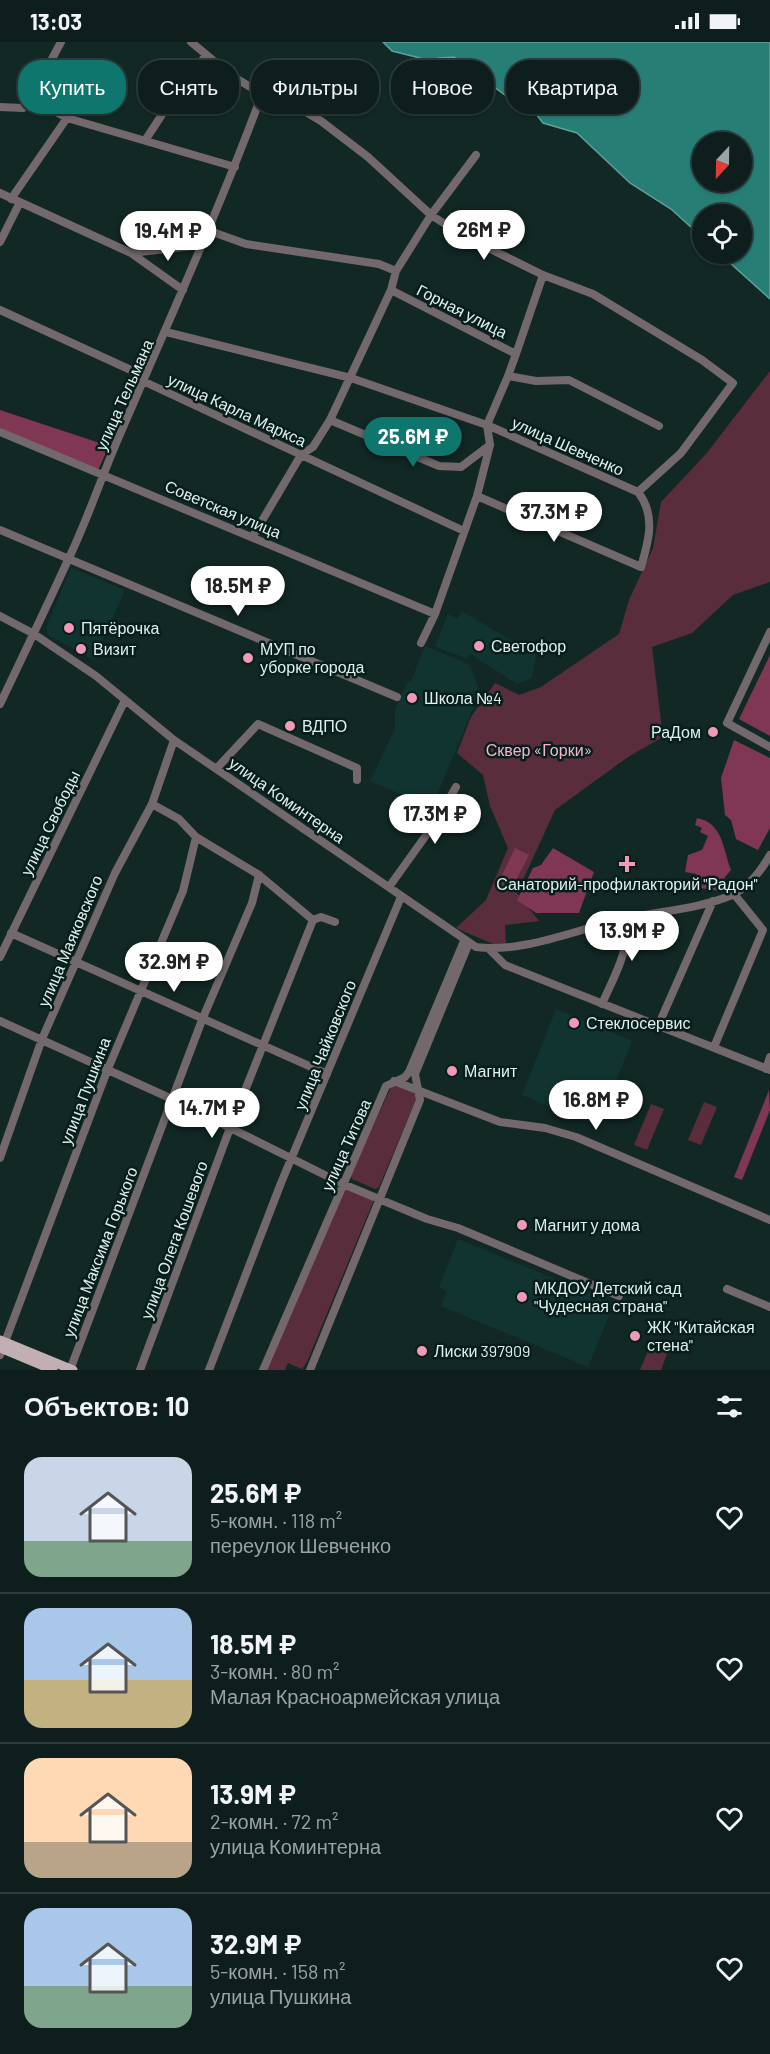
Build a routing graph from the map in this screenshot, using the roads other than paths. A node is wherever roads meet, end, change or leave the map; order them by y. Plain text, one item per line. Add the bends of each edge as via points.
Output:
1 (61, 42) edge
2 (191, 42) edge
3 (206, 57) junction
4 (51, 60) edge
5 (251, 87) edge
6 (0, 106) edge
7 (18, 108) edge
8 (61, 114) edge
9 (255, 114) edge
10 (309, 114) edge
11 (68, 118) junction
12 (146, 139) junction
13 (476, 154) dead end
14 (235, 167) junction
15 (0, 193) edge
16 (11, 199) junction
17 (19, 204) junction
18 (431, 215) junction
19 (207, 230) junction
20 (0, 242) edge
21 (201, 245) junction
22 (131, 254) junction
23 (396, 271) junction
24 (543, 275) junction
25 (183, 290) junction
26 (391, 290) junction
27 (0, 310) edge
28 (166, 332) junction
29 (516, 354) junction
30 (508, 376) junction
31 (351, 378) junction
32 (145, 382) junction
33 (330, 420) junction
34 (487, 425) junction
35 (659, 426) dead end
36 (0, 432) edge
37 (490, 445) junction
38 (302, 455) junction
39 (105, 477) junction
40 (638, 492) junction
41 (477, 496) junction
42 (0, 530) edge
43 (464, 531) junction
44 (253, 536) junction
45 (68, 560) junction
46 (435, 614) junction
47 (0, 616) edge
48 (770, 632) edge
49 (34, 634) junction
50 (421, 644) dead end
51 (397, 697) dead end
52 (125, 700) junction
53 (0, 704) edge
54 (174, 740) junction
55 (770, 747) edge
56 (217, 768) junction
57 (357, 780) dead end
58 (456, 787) dead end
59 (152, 804) junction
60 (196, 837) junction
61 (770, 855) edge
62 (259, 875) junction
63 (389, 887) junction
64 (734, 894) junction
65 (401, 897) junction
66 (713, 901) junction
67 (623, 919) junction
68 (313, 920) junction
69 (335, 922) dead end
70 (766, 931) edge
71 (11, 933) junction
72 (466, 942) junction
73 (489, 949) junction
74 (0, 957) edge
75 (76, 963) junction
76 (139, 992) junction
77 (602, 1004) junction
78 (202, 1020) junction
79 (0, 1021) edge
80 (658, 1026) junction
81 (42, 1039) junction
82 (714, 1047) junction
83 (264, 1048) junction
84 (770, 1057) edge
85 (768, 1069) edge
86 (107, 1071) junction
87 (327, 1074) junction
88 (394, 1081) junction
89 (420, 1096) junction
90 (172, 1099) junction
91 (230, 1128) junction
92 (292, 1157) junction
93 (0, 1158) edge
94 (344, 1184) junction
95 (381, 1200) junction
96 (770, 1220) edge
97 (727, 1289) dead end
98 (619, 1296) dead end
99 (770, 1307) edge
100 (2, 1347) edge
101 (53, 1370) edge
102 (71, 1370) edge
103 (140, 1370) edge
104 (209, 1370) edge
105 (263, 1370) edge
106 (310, 1370) edge

1 - 4 street
2 - 3 street
3 - 5 street
3 - 12 street via 186,78
6 - 7 street
8 - 11 street
9 - 14 street, улица Тельмана
10 - 18 street via 368,158
11 - 12 street
11 - 16 street
12 - 14 street
13 - 18 street, Горная улица
14 - 19 street, улица Тельмана
15 - 16 street
16 - 17 street
17 - 20 street
17 - 22 street
18 - 23 street, Горная улица
18 - 24 street
19 - 21 street, улица Тельмана
19 - 23 street via 246,244 379,264
21 - 22 street
21 - 25 street, улица Тельмана
22 - 25 street
23 - 26 street, Горная улица
24 - 29 street
24 - 40 street via 593,294 733,383 681,453
25 - 28 street, улица Тельмана
26 - 29 street, Горная улица
26 - 31 street, Горная улица
27 - 32 street, улица Карла Маркса via 133,371
28 - 31 street, улица Шевченко
28 - 32 street, улица Тельмана
29 - 30 street, Горная улица
30 - 34 street, Горная улица
30 - 35 street via 536,381 569,380
31 - 33 street
31 - 34 street, улица Шевченко
32 - 38 street, улица Карла Маркса
32 - 39 street, улица Тельмана
33 - 37 street via 439,466 461,467
33 - 38 street via 313,447
34 - 37 street
34 - 40 street, улица Шевченко
36 - 39 street, Советская улица
37 - 41 street
38 - 43 street, улица Карла Маркса
38 - 44 street
39 - 44 street, Советская улица
39 - 45 street, улица Тельмана
40 - 41 street via 649,505 649,542 641,567
41 - 43 street
42 - 45 street
43 - 46 street
44 - 46 street, Советская улица
45 - 49 street, улица Тельмана
45 - 51 street
46 - 50 street
47 - 49 street, улица Коминтерна
48 - 55 street via 727,723
49 - 52 street, улица Коминтерна
49 - 53 street, улица Тельмана
52 - 54 street, улица Коминтерна
52 - 71 street, улица Свободы
54 - 56 street, улица Коминтерна
54 - 59 street, улица Маяковского
56 - 57 street via 258,724 357,768
56 - 63 street, улица Коминтерна
58 - 63 street
59 - 60 street via 178,819
59 - 75 street, улица Маяковского via 115,873
60 - 62 street
60 - 76 street, улица Пушкина via 183,891
61 - 64 street, улица Коминтерна via 752,881
62 - 68 street
62 - 78 street, улица Максима Горького via 252,903
63 - 65 street, улица Коминтерна
64 - 66 street, улица Коминтерна
64 - 70 street
65 - 72 street, улица Коминтерна
65 - 87 street, улица Чайковского
66 - 67 street, улица Коминтерна
66 - 80 street
67 - 73 street, улица Коминтерна via 531,944
67 - 77 street via 626,944
68 - 69 street via 321,916
68 - 83 street, улица Олега Кошевого
70 - 82 street
71 - 74 street, улица Свободы
71 - 75 street
72 - 73 street, улица Коминтерна
72 - 88 street, улица Титова via 409,1072
72 - 89 street via 415,1074
73 - 77 street via 505,965
75 - 76 street
75 - 81 street, улица Маяковского
76 - 78 street
76 - 86 street, улица Пушкина
77 - 80 street
78 - 83 street
78 - 90 street, улица Максима Горького
79 - 81 street
80 - 82 street
81 - 86 street
81 - 93 street, улица Маяковского
82 - 85 street
83 - 87 street
83 - 91 street, улица Олега Кошевого
84 - 85 street
86 - 90 street
86 - 100 street, улица Пушкина
87 - 92 street, улица Чайковского
88 - 89 street
88 - 94 street, улица Титова via 386,1086
89 - 95 street
89 - 96 street via 430,1096 500,1122 576,1137
90 - 91 street
90 - 102 street, улица Максима Горького
91 - 92 street
91 - 103 street, улица Олега Кошевого
92 - 94 street
92 - 104 street, улица Чайковского
94 - 95 street
94 - 105 street, улица Титова
95 - 98 street
95 - 106 street
97 - 99 street
100 - 101 main road
100 - 102 main road

